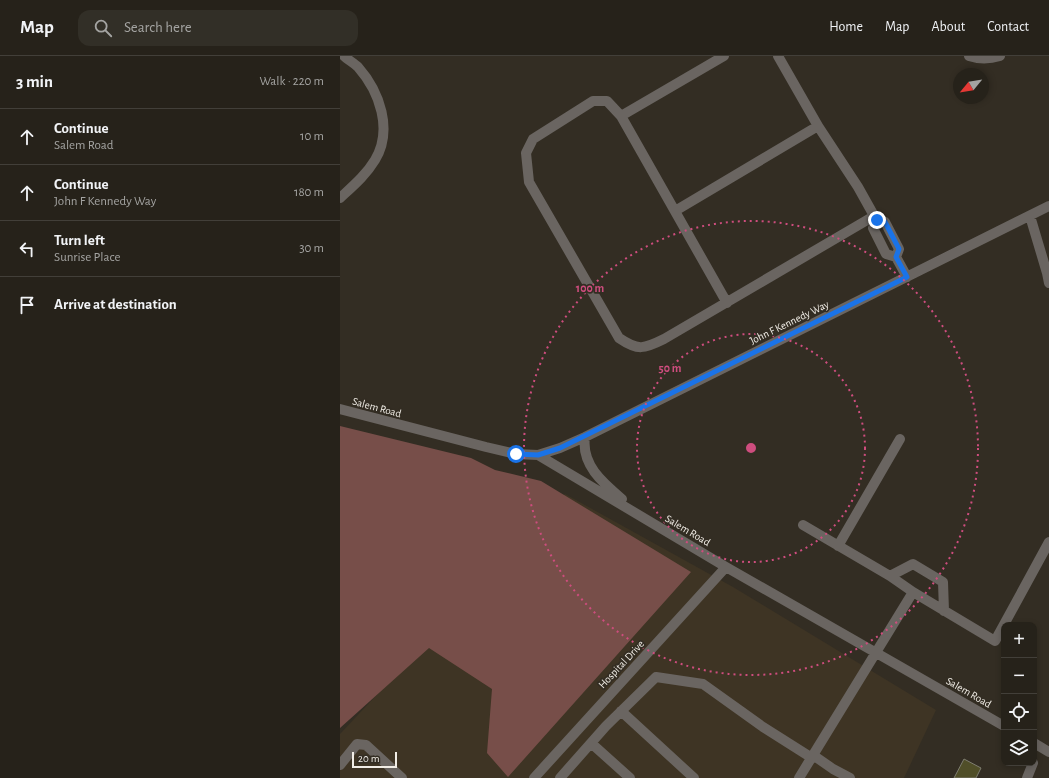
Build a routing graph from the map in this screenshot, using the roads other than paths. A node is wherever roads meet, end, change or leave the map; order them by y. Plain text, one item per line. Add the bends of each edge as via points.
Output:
1 (344, 56) edge
2 (724, 56) edge
3 (778, 56) edge
4 (969, 56) edge
5 (1000, 56) edge
6 (621, 116) junction
7 (818, 126) junction
8 (340, 198) edge
9 (1049, 206) edge
10 (675, 211) junction
11 (1030, 216) junction
12 (875, 218) junction
13 (1048, 276) edge
14 (907, 277) junction
15 (727, 303) junction
16 (340, 409) edge
17 (584, 437) junction
18 (900, 439) dead end
19 (538, 455) junction
20 (647, 520) junction
21 (803, 526) dead end
22 (1049, 542) edge
23 (838, 546) junction
24 (726, 567) junction
25 (890, 576) junction
26 (913, 592) junction
27 (944, 611) junction
28 (876, 653) junction
29 (620, 711) junction
30 (1001, 724) edge
31 (591, 743) junction
32 (812, 756) junction
33 (340, 765) edge
34 (1032, 766) edge
35 (539, 776) edge
36 (402, 778) edge
37 (560, 778) edge
38 (630, 778) edge
39 (694, 778) edge
40 (799, 778) edge
41 (850, 778) edge
42 (1027, 778) edge

1 - 8 street via 358,66 375,91 383,116 384,138 376,159 362,179
2 - 6 street
3 - 7 street
4 - 5 street
6 - 10 street
6 - 15 street via 606,101 592,101 533,139 526,152 529,182 619,338 631,346 647,348
7 - 10 street
7 - 12 street
9 - 11 street, John F Kennedy Way
10 - 15 street
11 - 13 street
11 - 14 street, John F Kennedy Way
12 - 14 street via 873,228 886,254 896,257
12 - 15 street
14 - 17 street, John F Kennedy Way
16 - 19 street, Salem Road via 516,454
17 - 19 street, John F Kennedy Way
17 - 20 street via 583,448 588,461 603,483
18 - 23 street
19 - 20 street, Salem Road
20 - 24 street, Salem Road
21 - 23 street
22 - 27 street via 995,641
23 - 25 street
24 - 28 street, Salem Road
24 - 35 street, Hospital Drive
25 - 26 street
25 - 27 street via 913,564 943,582
26 - 27 street
26 - 28 street
28 - 30 street, Salem Road
28 - 32 street
29 - 31 street
29 - 32 street via 656,677 703,684 763,727
29 - 39 street
31 - 37 street
31 - 38 street
32 - 40 street
32 - 41 street
33 - 36 street via 357,744 366,746
34 - 42 street

